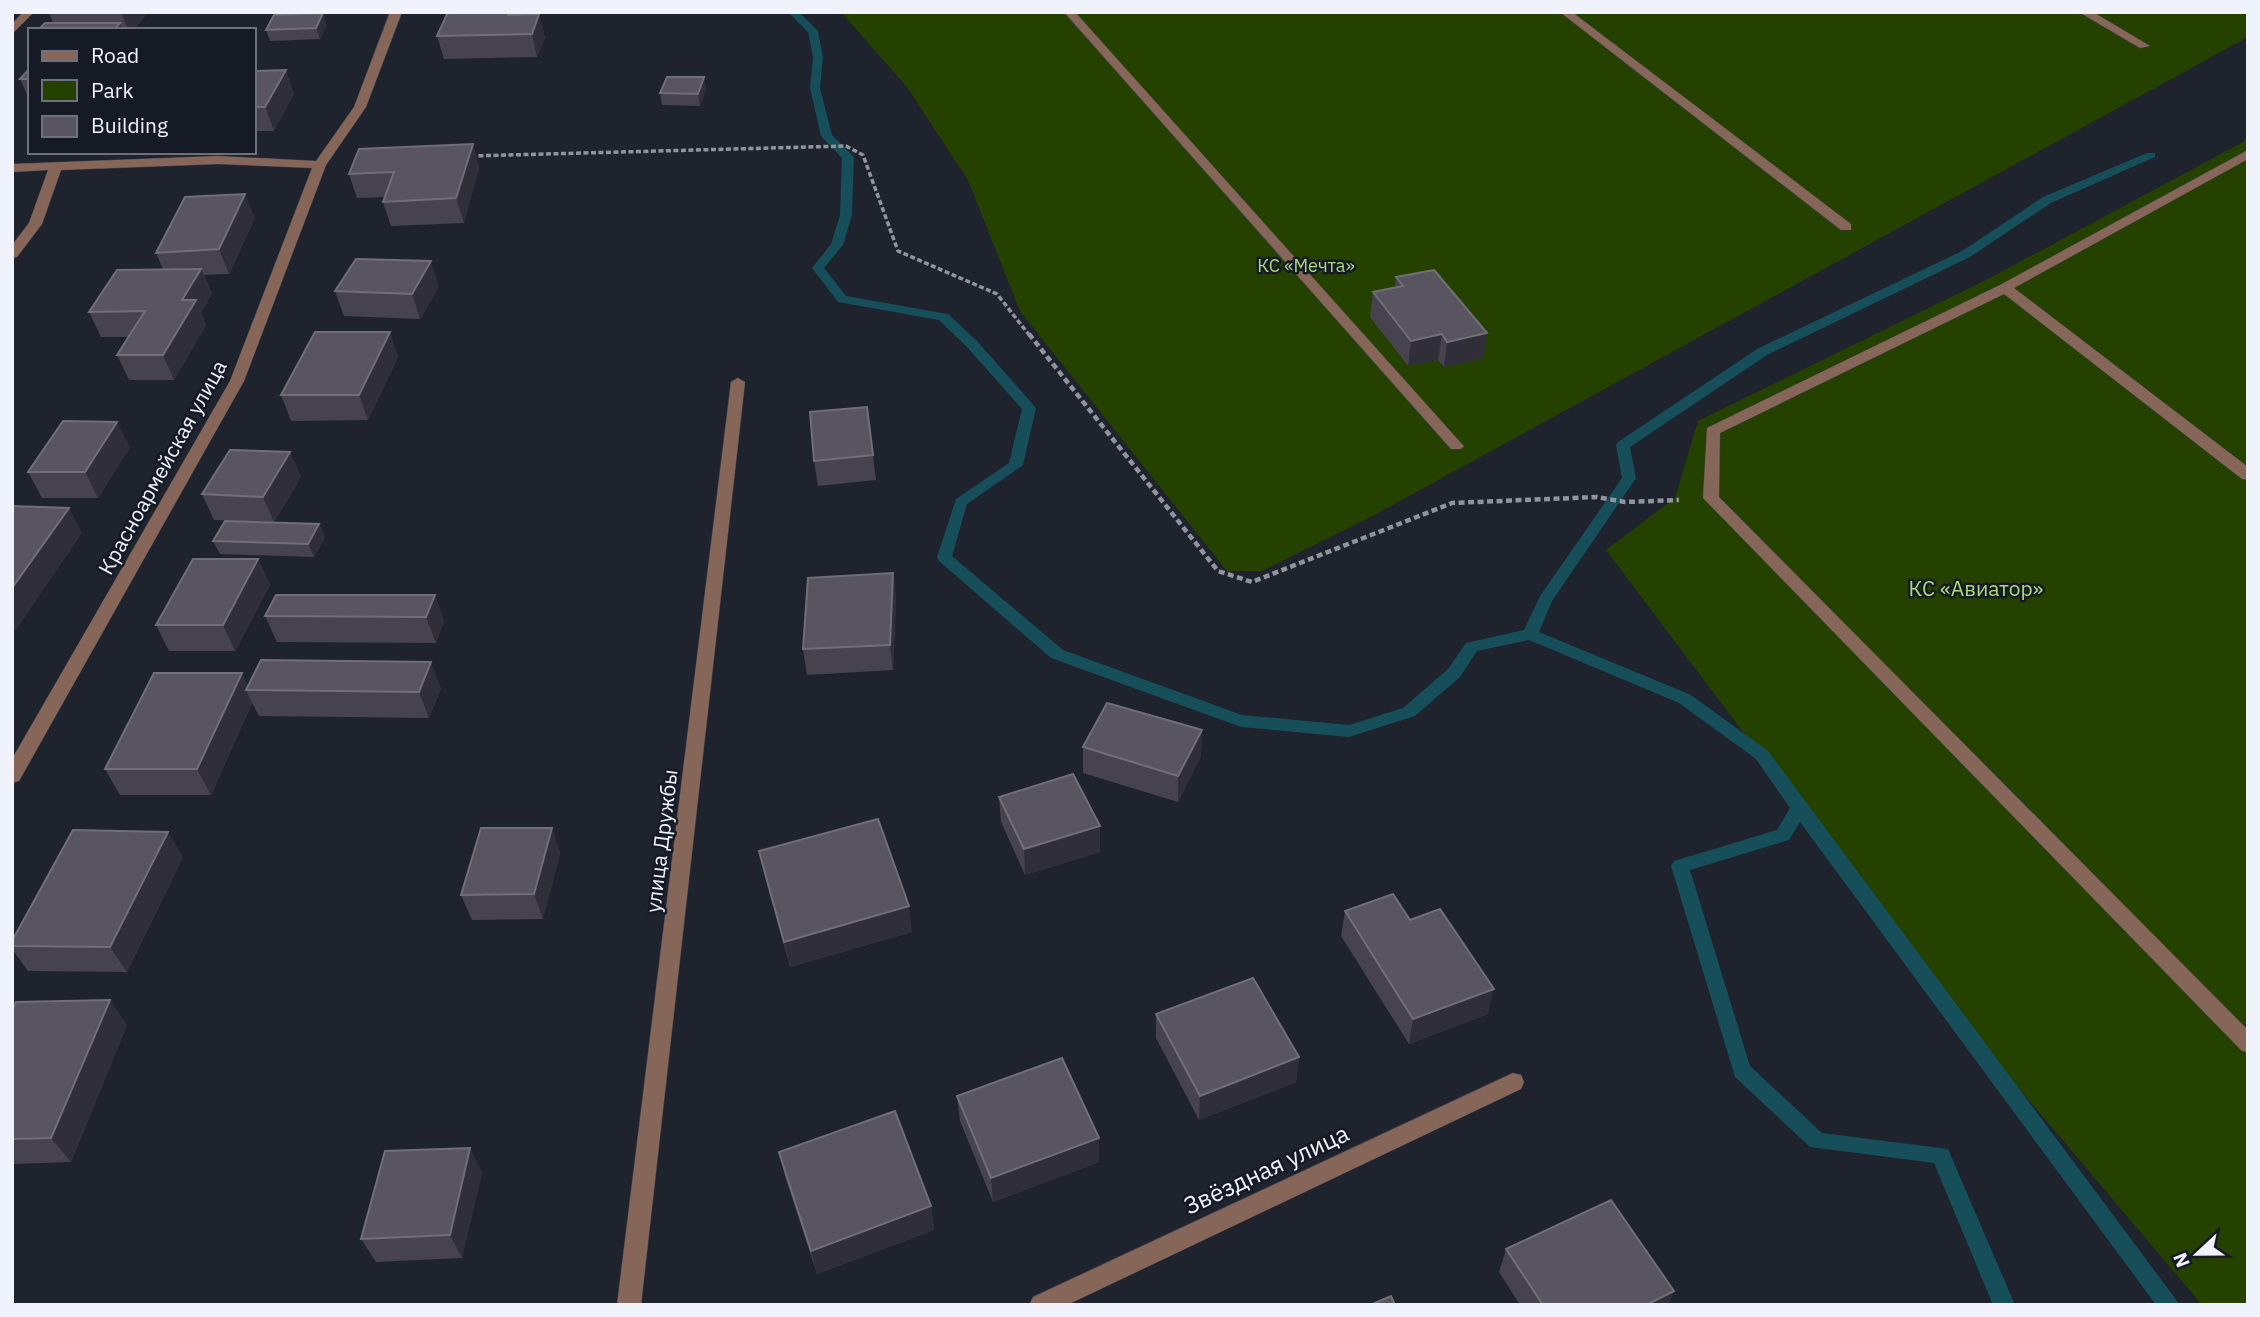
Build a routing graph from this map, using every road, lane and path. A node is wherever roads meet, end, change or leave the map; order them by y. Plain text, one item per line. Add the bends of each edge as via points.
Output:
1 (29, 12) edge
2 (396, 12) edge
3 (1069, 12) edge
4 (1565, 12) edge
5 (2084, 12) edge
6 (12, 31) edge
7 (2144, 47) dead end
8 (2248, 154) edge
9 (459, 156) edge
10 (320, 165) junction
11 (12, 168) edge
12 (55, 168) junction
13 (1846, 228) dead end
14 (12, 254) edge
15 (2004, 288) junction
16 (738, 382) dead end
17 (1457, 446) dead end
18 (2248, 475) edge
19 (1711, 498) junction
20 (12, 776) edge
21 (2248, 1044) edge
22 (1513, 1082) dead end
23 (629, 1305) edge
24 (1041, 1305) edge

1 - 6 street
2 - 10 street, Красноармейская улица via 360,107
3 - 17 street
4 - 13 street
5 - 7 street
8 - 15 street
9 - 19 path via 827,146 846,146 863,155 898,251 997,294 1218,572 1252,582 1452,503
10 - 12 street via 218,160
10 - 20 street, Красноармейская улица via 237,381
11 - 12 street
12 - 14 street via 35,224
15 - 18 street
15 - 19 street via 1712,431
16 - 23 street, улица Дружбы
19 - 21 street
22 - 24 street, Звёздная улица

